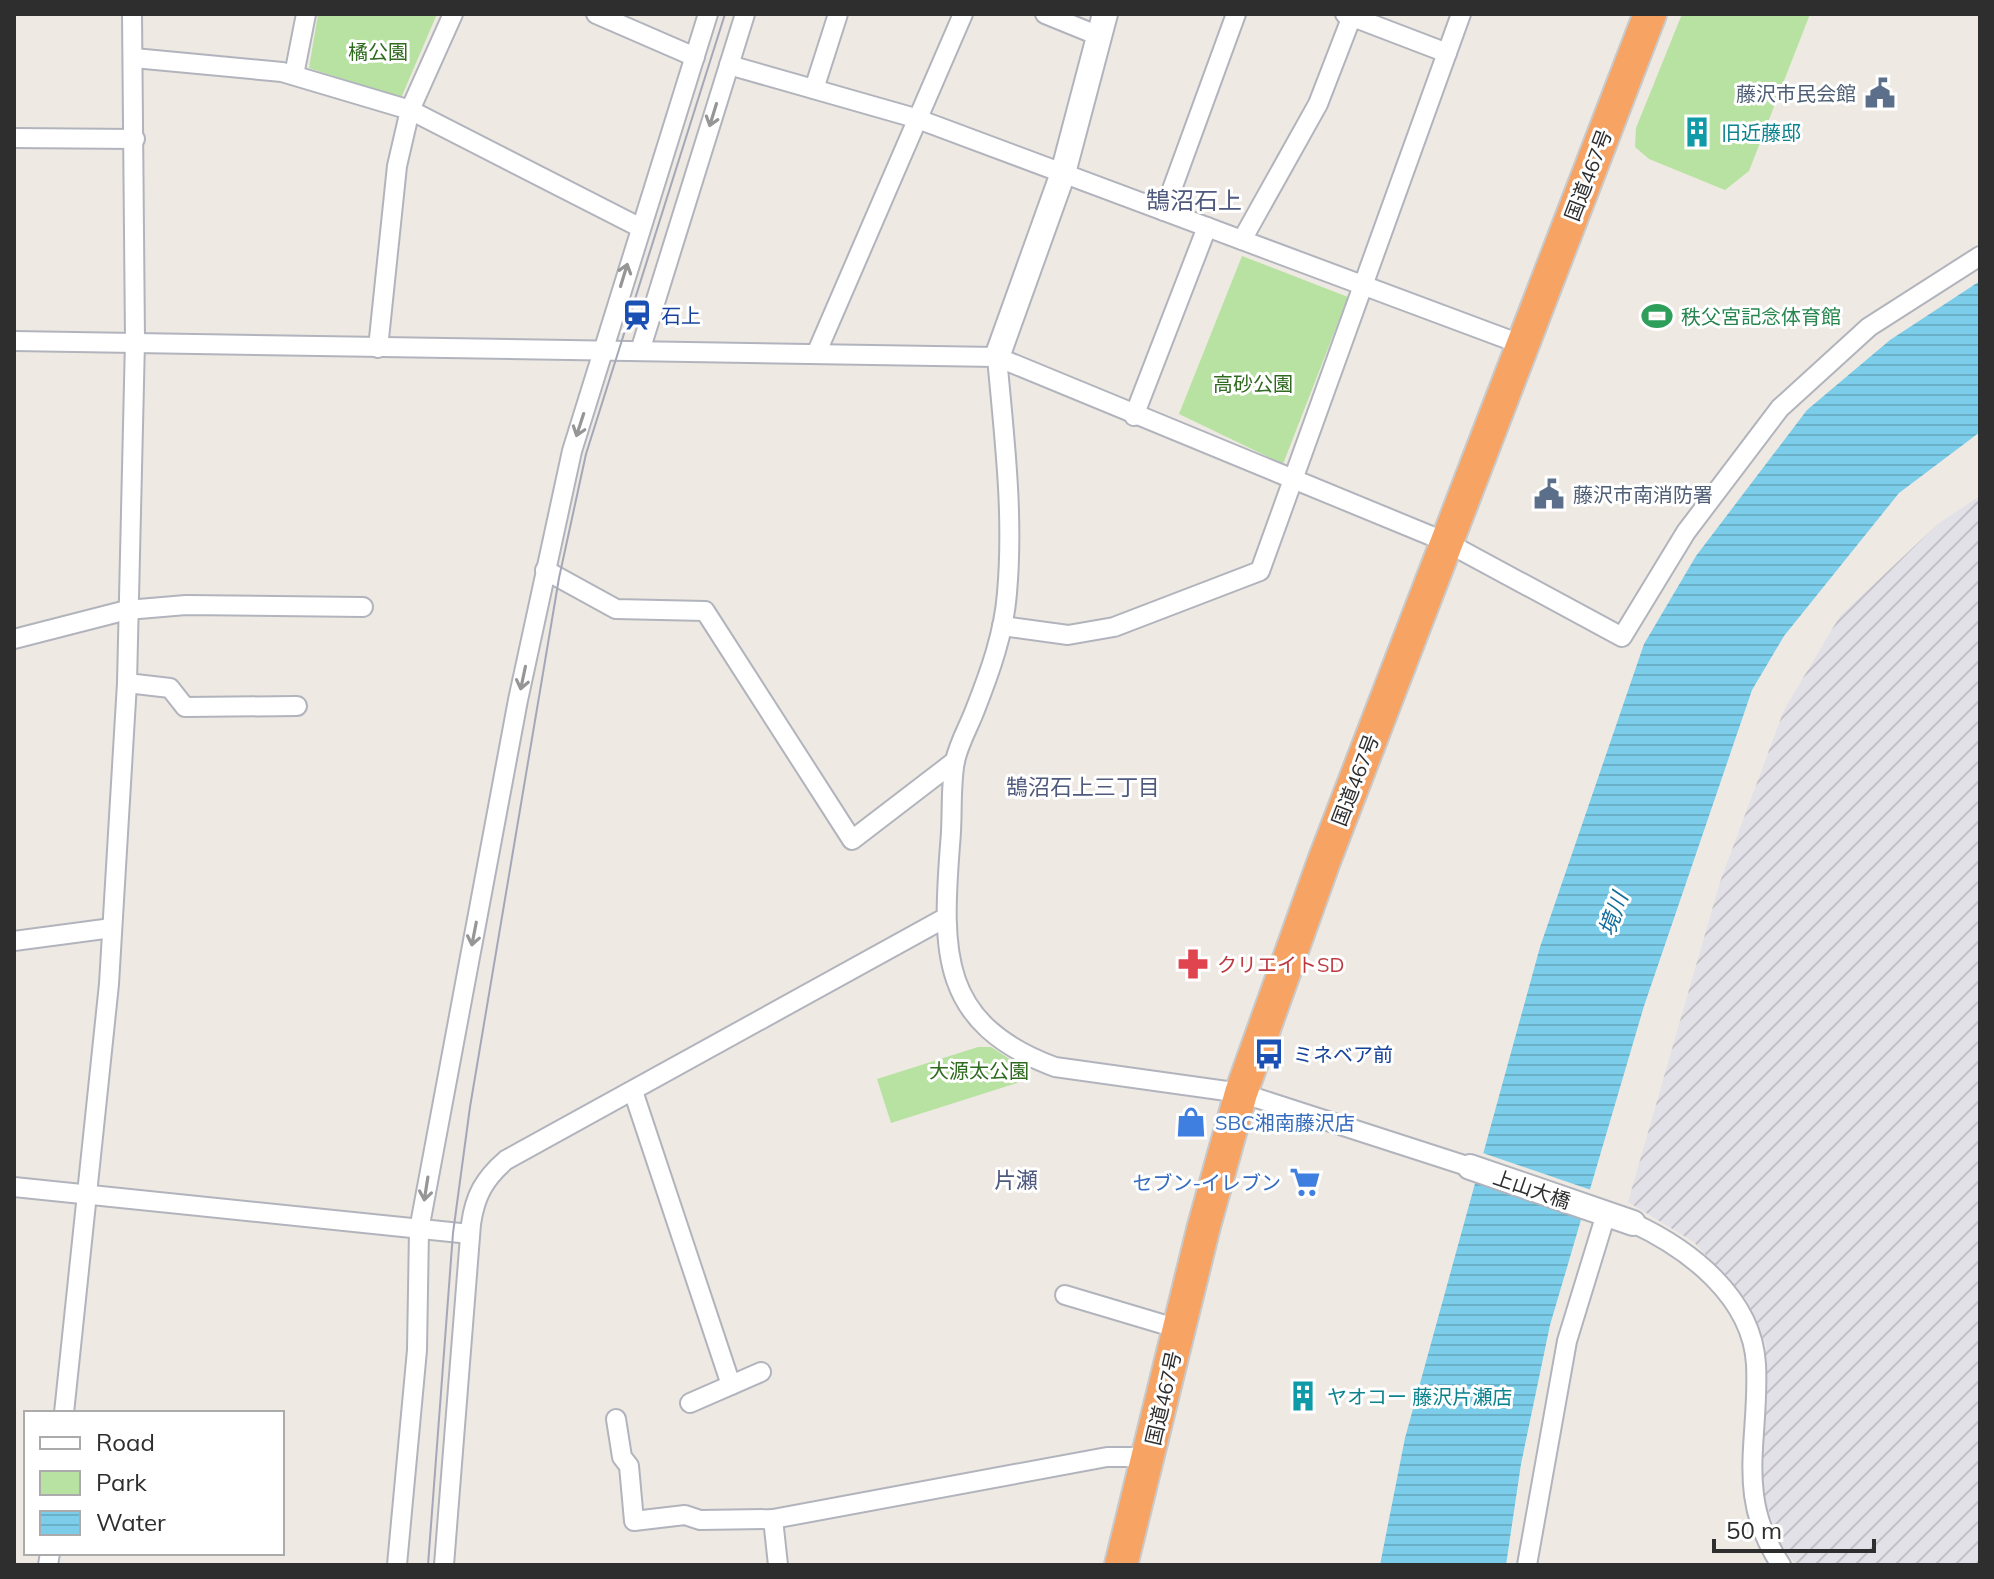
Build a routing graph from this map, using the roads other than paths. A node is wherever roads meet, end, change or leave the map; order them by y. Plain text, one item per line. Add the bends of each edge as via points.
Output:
1 (132, 14) edge
2 (306, 14) edge
3 (453, 14) edge
4 (596, 14) edge
5 (708, 14) edge
6 (745, 14) edge
7 (838, 14) edge
8 (963, 14) edge
9 (1045, 14) edge
10 (1236, 14) edge
11 (1461, 14) edge
12 (1650, 14) edge
13 (1348, 15) edge
14 (1102, 25) edge
15 (1447, 53) junction
16 (695, 57) junction
17 (134, 58) junction
18 (729, 65) junction
19 (294, 75) junction
20 (814, 89) junction
21 (410, 110) junction
22 (915, 118) junction
23 (14, 138) edge
24 (135, 139) junction
25 (1063, 173) junction
26 (1164, 211) junction
27 (639, 227) junction
28 (1207, 227) junction
29 (1242, 240) junction
30 (1980, 256) edge
31 (1363, 285) junction
32 (14, 341) edge
33 (135, 341) junction
34 (1523, 345) junction
35 (378, 348) junction
36 (604, 351) junction
37 (640, 351) junction
38 (816, 354) junction
39 (997, 357) junction
40 (1134, 416) junction
41 (1293, 480) junction
42 (1446, 542) junction
43 (545, 570) junction
44 (363, 607) dead end
45 (127, 610) junction
46 (1002, 626) junction
47 (14, 639) edge
48 (127, 683) junction
49 (297, 706) dead end
50 (955, 761) junction
51 (945, 918) junction
52 (112, 928) junction
53 (14, 941) edge
54 (633, 1091) junction
55 (1241, 1093) junction
56 (1470, 1167) joint
57 (14, 1187) edge
58 (86, 1194) junction
59 (1600, 1212) junction
60 (1633, 1223) joint
61 (419, 1230) junction
62 (470, 1234) junction
63 (1065, 1295) dead end
64 (1179, 1329) junction
65 (761, 1372) dead end
66 (731, 1385) junction
67 (690, 1403) dead end
68 (64, 1411) edge
69 (616, 1419) dead end
70 (1150, 1457) junction
71 (773, 1519) junction
72 (397, 1565) edge
73 (444, 1565) edge
74 (778, 1565) edge
75 (1121, 1565) edge
76 (1527, 1565) edge
77 (1781, 1565) edge

1 - 17 street
2 - 19 street
3 - 21 street
4 - 16 street
5 - 16 street
6 - 18 street
7 - 20 street
8 - 22 street
9 - 14 street
10 - 26 street
11 - 15 street
12 - 34 highway, 国道467号
13 - 15 street
13 - 29 street via 1318,104
14 - 25 street
15 - 31 street
16 - 27 street
17 - 19 street
17 - 24 street
18 - 20 street
18 -> 37 street
19 - 21 street
20 - 22 street
21 - 27 street
21 - 35 street via 390,218
22 - 25 street
22 - 38 street
23 - 24 street
24 - 33 street
25 - 26 street
25 - 39 street
26 - 28 street
36 -> 27 street
28 - 29 street
28 - 40 street
29 - 31 street
30 - 42 street via 1869,327 1780,408 1686,532 1622,637
31 - 34 street
31 - 41 street
32 - 33 street
33 - 35 street
33 - 45 street
34 - 42 highway, 国道467号
35 - 36 street
36 - 37 street
36 -> 43 street via 572,451
37 - 38 street
38 - 39 street
39 - 40 street
39 - 46 street via 1011,517
40 - 41 street
41 - 42 street
41 - 46 street via 1260,571 1114,627 1068,635
42 - 55 highway, 国道467号
43 - 50 street via 616,609 705,611 852,840
43 -> 61 street
44 - 45 street via 186,605
45 - 47 street
45 - 48 street
46 - 50 street
48 - 49 street via 170,688 185,707
48 - 52 street
50 - 51 street
51 - 54 street
51 - 55 street via 946,946 960,991 977,1019 1027,1056 1074,1071
52 - 53 street
52 - 58 street
54 - 62 street via 506,1160 490,1174 476,1199
54 - 66 street
55 - 56 street
55 - 64 highway, 国道467号
56 - 59 street, 上山大橋
57 - 58 street
58 - 61 street
58 - 68 street
59 - 60 street, 上山大橋
59 - 76 street via 1567,1341
60 - 77 street via 1688,1256 1740,1311 1756,1363 1752,1495 1767,1544
61 - 62 street
61 - 72 street via 417,1350
62 - 73 street
63 - 64 street
64 - 70 highway, 国道467号
65 - 66 street
66 - 67 street
69 - 71 street via 622,1457 629,1466 634,1521 685,1515 700,1520
70 - 71 street via 1107,1457
70 - 75 highway, 国道467号
71 - 74 street

